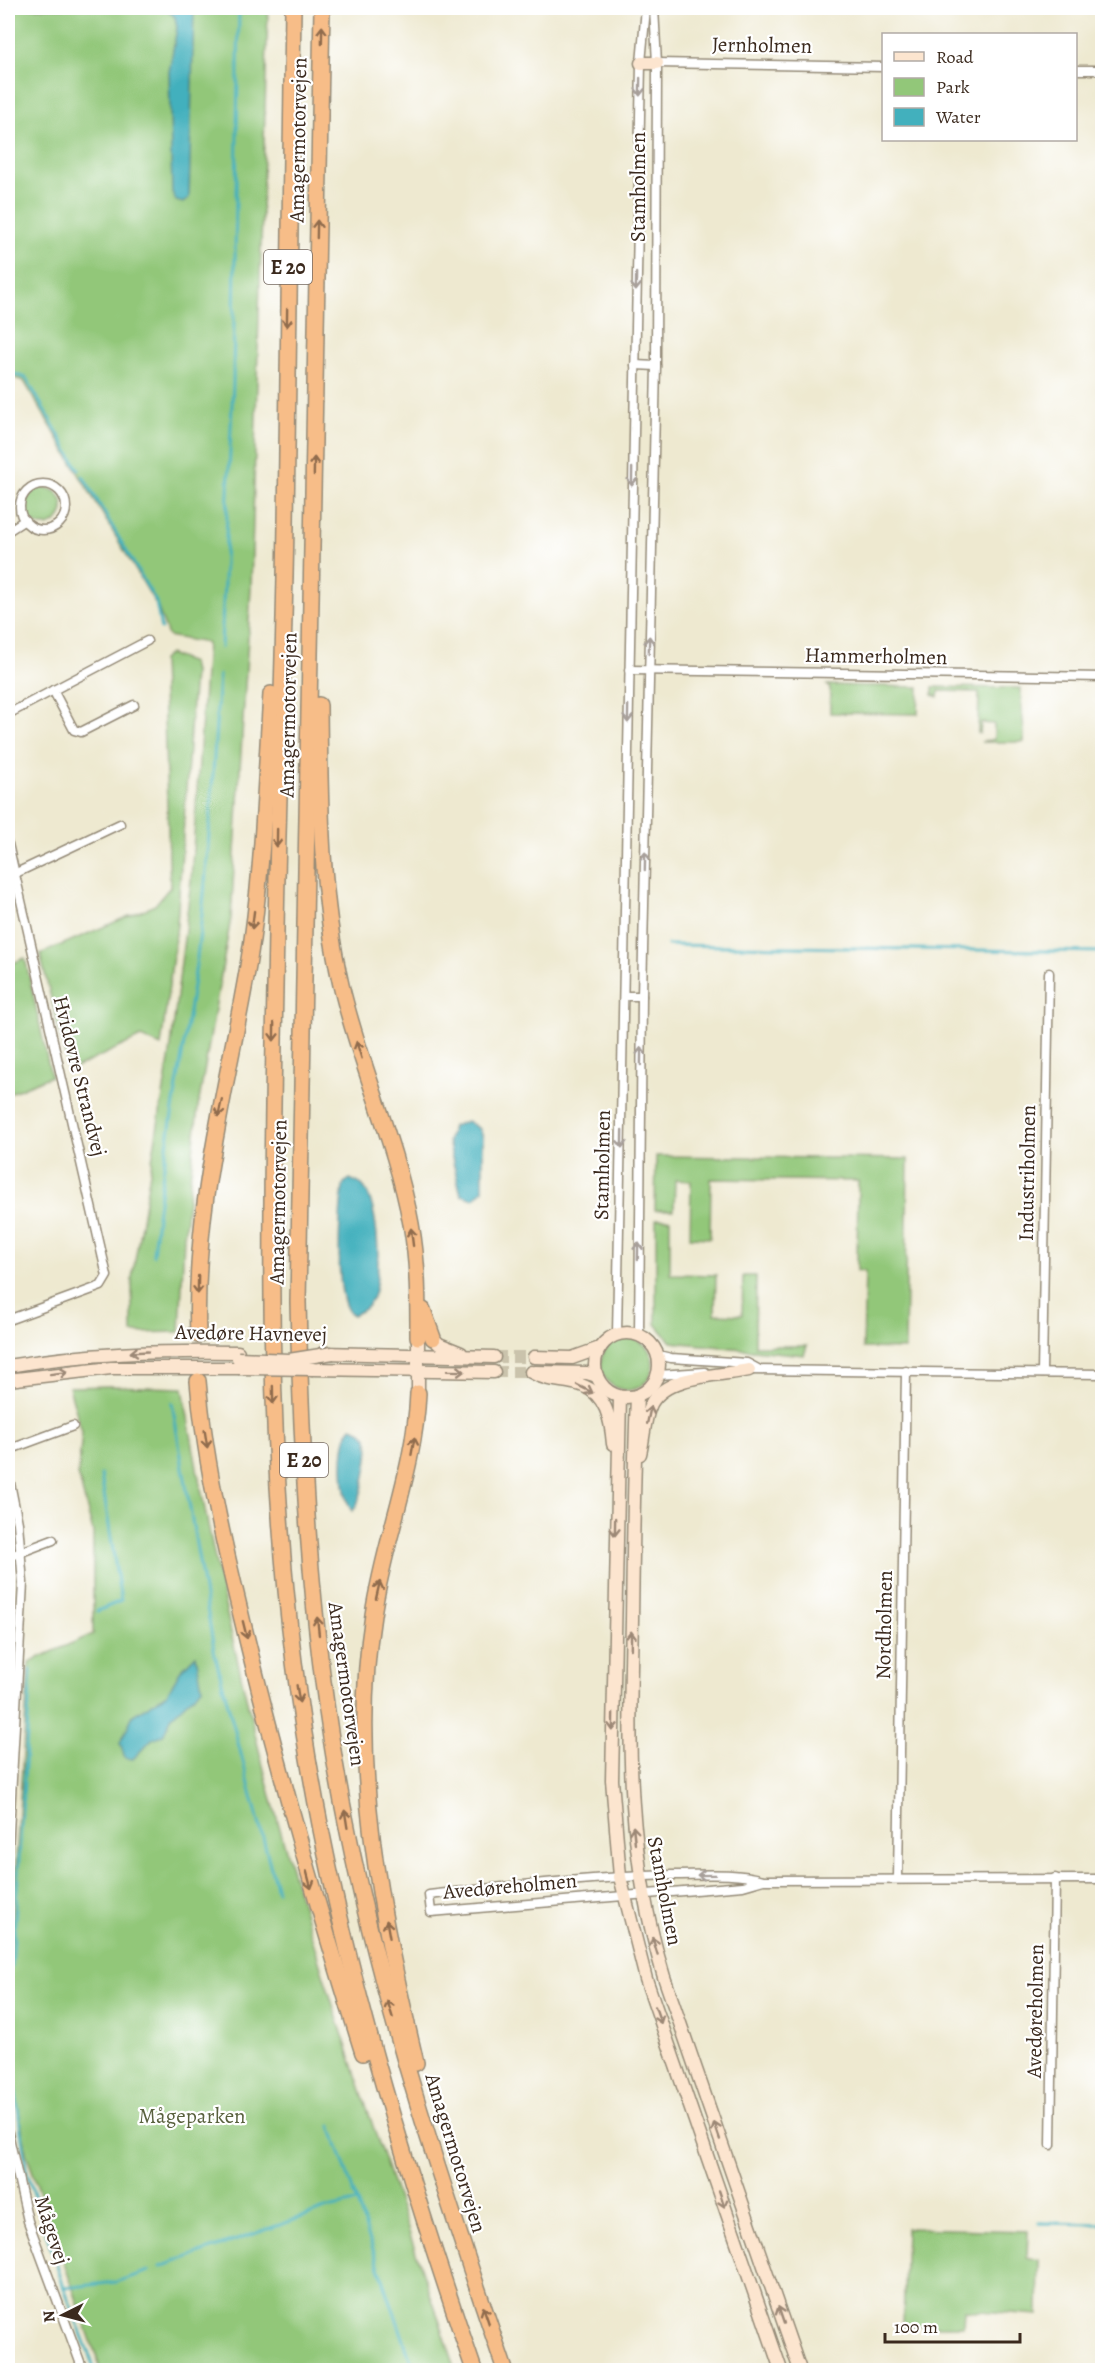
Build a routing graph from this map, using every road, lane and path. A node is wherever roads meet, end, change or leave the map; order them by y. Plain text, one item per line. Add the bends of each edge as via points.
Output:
1 (293, 8) edge
2 (322, 8) edge
3 (646, 8) edge
4 (654, 8) edge
5 (641, 63) junction
6 (657, 63) junction
7 (882, 67) edge
8 (1077, 70) edge
9 (1102, 70) edge
10 (634, 366) junction
11 (657, 366) junction
12 (25, 520) junction
13 (313, 525) junction
14 (286, 527) junction
15 (8, 531) edge
16 (147, 641) dead end
17 (628, 669) junction
18 (648, 670) junction
19 (1102, 677) edge
20 (53, 690) junction
21 (134, 705) dead end
22 (8, 714) edge
23 (120, 824) dead end
24 (8, 844) edge
25 (14, 874) junction
26 (1049, 973) dead end
27 (624, 996) junction
28 (642, 996) junction
29 (8, 1320) edge
30 (617, 1334) junction
31 (198, 1335) joint
32 (639, 1335) junction
33 (423, 1338) junction
34 (600, 1348) junction
35 (198, 1351) junction
36 (415, 1355) junction
37 (658, 1355) junction
38 (467, 1356) junction
39 (494, 1357) tunnel mouth
40 (534, 1357) tunnel mouth
41 (238, 1359) junction
42 (334, 1362) junction
43 (8, 1366) edge
44 (754, 1369) junction
45 (418, 1371) junction
46 (906, 1371) junction
47 (200, 1372) junction
48 (494, 1372) tunnel mouth
49 (1042, 1373) junction
50 (1102, 1374) edge
51 (658, 1375) junction
52 (597, 1376) junction
53 (8, 1380) edge
54 (418, 1393) joint
55 (620, 1396) junction
56 (637, 1396) junction
57 (73, 1426) dead end
58 (8, 1450) edge
59 (616, 1469) junction
60 (635, 1472) junction
61 (8, 1473) edge
62 (53, 1540) dead end
63 (22, 1552) junction
64 (8, 1557) edge
65 (18, 1663) junction
66 (8, 1667) edge
67 (11, 1743) edge
68 (8, 1851) edge
69 (639, 1876) junction
70 (620, 1877) junction
71 (898, 1878) junction
72 (1055, 1878) junction
73 (1102, 1879) edge
74 (764, 1880) junction
75 (642, 1893) junction
76 (624, 1894) junction
77 (8, 2133) edge
78 (1051, 2145) dead end
79 (411, 2182) junction
80 (451, 2212) junction
81 (83, 2370) edge
82 (474, 2370) edge
83 (505, 2370) edge
84 (781, 2370) edge
85 (800, 2370) edge

1 -> 14 highway, Amagermotorvejen / E 20
13 -> 2 highway, Amagermotorvejen / E 20
3 - 5 street, Stamholmen
4 - 6 street, Stamholmen
5 - 6 street, Jernholmen
5 -> 10 street, Stamholmen
6 - 7 street, Jernholmen
6 - 11 street, Stamholmen
8 - 9 street
10 - 11 street
10 -> 17 street, Stamholmen
18 -> 11 street, Stamholmen
12 - 12 street via 44,529 57,525 66,506 61,492 49,484 29,489 21,507
12 - 15 street
33 -> 13 highway via 411,1224 341,983 324,887
80 -> 13 highway, Amagermotorvejen / E 20 via 386,1995 348,1831 321,1660 309,1540 298,1302
14 -> 31 highway via 261,854 248,963 208,1172 200,1236
14 -> 79 highway, Amagermotorvejen / E 20 via 273,1090 273,1392 279,1522 294,1667 323,1838 360,2007
16 - 20 street
17 - 18 street
17 -> 27 street, Stamholmen
18 - 19 street, Hammerholmen
28 -> 18 street, Stamholmen
20 - 21 street via 74,730 81,732
20 - 22 street
23 - 25 street
24 - 25 street, Hvidovre Strandvej
25 - 29 street, Hvidovre Strandvej via 108,1276 101,1286
26 - 49 street, Industriholmen
27 - 28 street
27 -> 30 street, Stamholmen
32 -> 28 street, Stamholmen
30 - 32 street
30 - 34 street
31 - 35 street
32 - 37 street via 649,1341
33 - 36 street
33 - 38 street
34 - 40 street via 572,1358
34 - 52 street
35 - 41 street, Avedøre Havnevej
35 -> 43 street, Avedøre Havnevej via 79,1355
35 - 47 street
36 - 38 street, Avedøre Havnevej
36 - 42 street, Avedøre Havnevej
36 - 45 street
37 - 44 street via 747,1363
37 - 51 street
38 - 39 street, Avedøre Havnevej
41 - 42 street, Avedøre Havnevej, bridge
41 - 42 street, Avedøre Havnevej, bridge via 303,1369
41 - 47 street, Avedøre Havnevej
42 - 45 street, Avedøre Havnevej
44 - 46 street
44 - 51 street
60 -> 44 street via 652,1402 668,1386
45 -> 48 street, Avedøre Havnevej
45 - 54 street
46 - 49 street
46 - 71 street, Nordholmen
53 -> 47 street, Avedøre Havnevej via 78,1371
47 -> 79 highway via 215,1495 279,1770 311,1889 369,2072
49 - 50 street
51 - 56 street via 648,1390
52 - 55 street via 608,1391
52 -> 59 street via 531,1372 546,1380 582,1385 607,1408
80 -> 54 highway via 391,1946 372,1844 364,1770 364,1697 373,1613 413,1447
55 - 56 street
55 - 59 street, Stamholmen
56 - 60 street, Stamholmen
57 - 58 street
59 -> 70 street, Stamholmen via 612,1780
69 -> 60 street, Stamholmen via 630,1781
61 - 63 street
62 - 63 street
63 - 64 street
63 - 65 street
65 - 66 street
65 - 67 street
67 - 68 street
69 - 70 street, Avedøreholmen
74 -> 69 street, Avedøreholmen via 741,1874
69 - 75 street, Stamholmen
70 - 76 street, Stamholmen
70 - 76 street, Avedøreholmen via 429,1895 431,1911
71 - 72 street, Avedøreholmen
71 - 74 street, Avedøreholmen
72 - 73 street, Avedøreholmen
72 - 78 street, Avedøreholmen
74 - 75 street, Avedøreholmen via 742,1886
75 - 76 street, Avedøreholmen
85 -> 75 street, Stamholmen via 664,1977
76 -> 84 street, Stamholmen via 646,1979
77 - 81 street, Mågevej via 28,2221
79 - 82 highway, Amagermotorvejen / E 20
83 -> 80 highway, Amagermotorvejen / E 20

